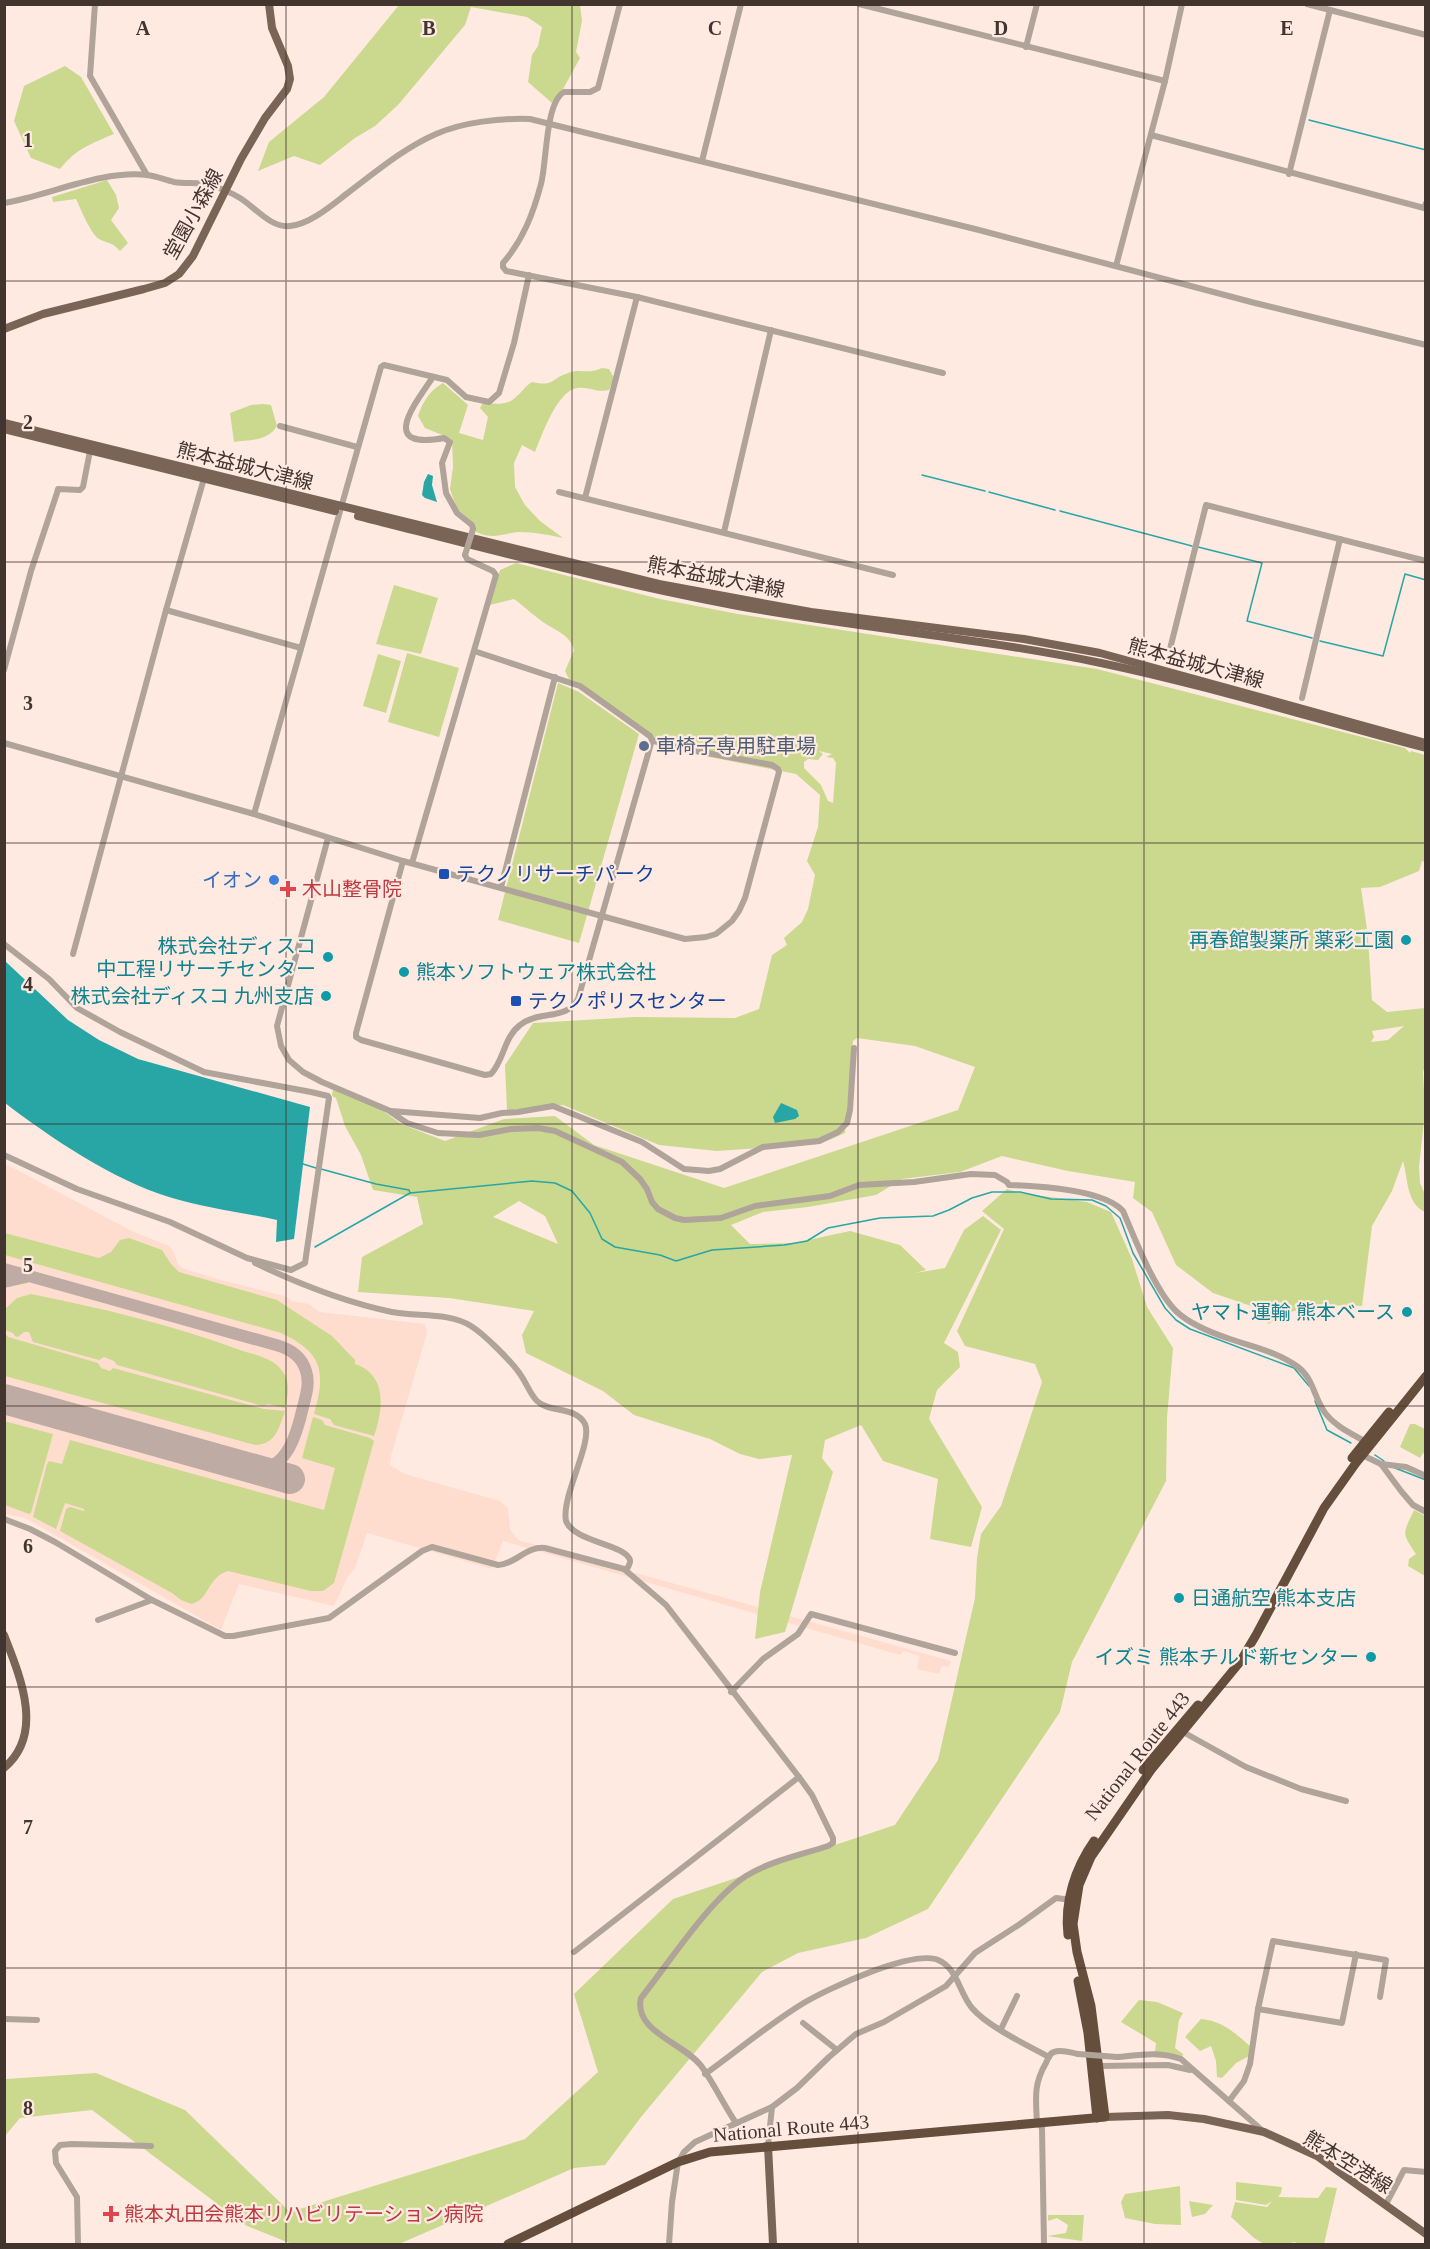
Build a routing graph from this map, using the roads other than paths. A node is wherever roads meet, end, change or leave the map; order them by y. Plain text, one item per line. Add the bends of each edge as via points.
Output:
1 (95, 4) edge
2 (269, 4) edge
3 (620, 4) edge
4 (741, 4) edge
5 (860, 4) edge
6 (1036, 4) edge
7 (1182, 4) edge
8 (1307, 4) edge
9 (1330, 10) junction
10 (1425, 34) edge
11 (1026, 47) junction
12 (1165, 81) junction
13 (548, 122) junction
14 (1151, 135) junction
15 (702, 161) junction
16 (1290, 174) junction
17 (147, 175) junction
18 (225, 190) junction
19 (4, 203) edge
20 (1425, 203) edge
21 (1116, 266) junction
22 (529, 275) junction
23 (636, 297) junction
24 (4, 329) edge
25 (771, 330) junction
26 (1425, 345) edge
27 (943, 373) dead end
28 (433, 377) junction
29 (4, 423) edge
30 (280, 426) dead end
31 (4, 429) edge
32 (357, 447) junction
33 (90, 451) junction
34 (206, 474) junction
35 (559, 492) dead end
36 (585, 498) junction
37 (340, 509) junction
38 (724, 532) junction
39 (1340, 539) junction
40 (1425, 561) edge
41 (892, 575) dead end
42 (166, 610) junction
43 (301, 648) junction
44 (1170, 649) dead end
45 (474, 651) junction
46 (4, 670) edge
47 (555, 677) junction
48 (1302, 698) dead end
49 (651, 740) junction
50 (4, 743) edge
51 (1425, 743) edge
52 (1425, 748) edge
53 (120, 776) junction
54 (254, 814) junction
55 (328, 838) junction
56 (403, 861) junction
57 (412, 863) junction
58 (501, 887) junction
59 (602, 915) junction
60 (4, 944) edge
61 (73, 954) dead end
62 (854, 1048) dead end
63 (388, 1110) junction
64 (4, 1155) edge
65 (170, 1222) junction
66 (1425, 1367) edge
67 (1425, 1376) edge
68 (1367, 1443) junction
69 (1362, 1455) junction
70 (1381, 1464) junction
71 (1425, 1476) edge
72 (1425, 1512) edge
73 (4, 1519) edge
74 (624, 1569) junction
75 (152, 1600) junction
76 (98, 1620) dead end
77 (4, 1635) edge
78 (955, 1653) dead end
79 (731, 1692) junction
80 (1183, 1732) junction
81 (4, 1768) edge
82 (799, 1777) junction
83 (1346, 1801) dead end
84 (1073, 1900) junction
85 (574, 1952) dead end
86 (1356, 1954) junction
87 (955, 1976) junction
88 (1017, 1996) dead end
89 (1380, 1997) dead end
90 (1258, 2009) junction
91 (4, 2019) edge
92 (37, 2020) dead end
93 (802, 2023) dead end
94 (1001, 2029) junction
95 (837, 2050) junction
96 (1049, 2057) junction
97 (1099, 2066) junction
98 (705, 2074) junction
99 (1199, 2074) junction
100 (1229, 2101) junction
101 (772, 2107) junction
102 (1101, 2118) junction
103 (736, 2123) junction
104 (1038, 2124) junction
105 (1264, 2132) junction
106 (151, 2146) dead end
107 (768, 2146) junction
108 (678, 2162) junction
109 (1425, 2172) edge
110 (1386, 2204) junction
111 (1425, 2234) edge
112 (78, 2244) edge
113 (508, 2244) edge
114 (669, 2244) edge
115 (773, 2244) edge
116 (1044, 2244) edge

1 - 17 street via 90,76
2 - 18 main road, 堂園小森線 via 272,28 287,60 290,79
3 - 13 street via 598,88 560,94
4 - 15 street
5 - 11 street
6 - 11 street
7 - 12 street
8 - 9 street
9 - 10 street
9 - 16 street
11 - 12 street
12 - 14 street
13 - 15 street
13 - 18 street via 514,118 437,133 398,155 305,221 290,226 267,219
13 - 22 street via 541,183 522,238 503,264 506,270
14 - 16 street
14 - 21 street
15 - 21 street
16 - 20 street via 1424,208
17 - 18 street
17 - 19 street via 117,176
18 - 24 main road, 堂園小森線 via 193,256 179,274 144,290 43,314
21 - 26 street
22 - 23 street
22 - 28 street via 514,343 496,398 489,402 466,397 447,380
23 - 25 street
23 - 36 street
25 - 27 street
25 - 38 street
28 - 32 street via 381,367
28 - 45 street, bridge via 405,425 412,438 428,442 444,438 450,442 442,463 446,493 457,513 473,529 465,555 496,575
29 - 34 main road, 熊本益城大津線
30 - 32 street
31 - 33 main road, 熊本益城大津線
32 - 37 street
33 - 34 main road, 熊本益城大津線
33 - 46 street via 83,488 58,489
34 - 37 main road, 熊本益城大津線
34 - 42 street
35 - 36 street
36 - 38 street
37 - 43 street
37 - 51 main road, 熊本益城大津線 via 659,584 811,612 1024,639 1100,653
37 - 52 main road, 熊本益城大津線 via 662,591 1101,663
38 - 41 street
39 - 40 street
39 - 44 street via 1206,506
39 - 48 street
42 - 43 street
42 - 53 street
43 - 54 street
45 - 47 street
45 - 57 street
47 - 49 street via 580,686
47 - 58 street
49 - 59 street
49 - 59 street via 778,769 747,891 732,921 706,937 685,939
50 - 53 street
53 - 54 street
53 - 61 street
54 - 55 street
55 - 56 street
55 - 63 street via 279,1013 280,1046 303,1072
56 - 57 street
56 - 59 street via 357,1037 474,1071 491,1074 510,1036 520,1025 574,1007
57 - 58 street
58 - 59 street
60 - 65 street via 49,979 77,1008 194,1067 328,1096 303,1265 291,1270 247,1258
62 - 63 street via 850,1110 847,1123 838,1132 819,1140 763,1147 709,1172 684,1169 642,1142 553,1106 480,1118
63 - 68 street via 407,1123 438,1133 479,1136 511,1129 555,1131 622,1162 640,1179 658,1209 684,1220 721,1218 755,1206 830,1196 859,1185 971,1174 995,1175 1009,1185 1102,1198 1123,1211 1165,1297 1177,1312 1193,1324 1255,1346 1296,1366 1307,1375 1325,1413
64 - 65 street via 77,1189
65 - 74 street via 286,1278 339,1298 409,1315 449,1318 471,1326 519,1372 537,1401 564,1410 585,1425 566,1521 573,1530 629,1558
66 - 68 highway, National Route 443
67 - 68 highway, National Route 443
68 - 69 highway, National Route 443
68 - 84 highway, National Route 443 via 1318,1505 1236,1659 1145,1767 1085,1854 1073,1883
69 - 70 street
69 - 80 highway, National Route 443 via 1324,1508 1240,1662
70 - 71 street via 1406,1467
70 - 72 street via 1401,1491
73 - 75 street via 30,1528
74 - 75 street via 545,1548 533,1548 509,1563 498,1565 432,1547 329,1618 233,1636 225,1636
74 - 79 street via 666,1605
75 - 76 street
77 - 81 main road via 28,1722 17,1754
78 - 79 street via 811,1614 798,1634 763,1659
79 - 82 street
80 - 83 street via 1246,1767 1301,1789
80 - 84 highway, National Route 443 via 1104,1835
82 - 85 street
82 - 98 street via 817,1805 832,1842 748,1875 732,1886 641,1998 639,2007 648,2026 681,2046 703,2067
84 - 87 street via 1056,1898 975,1953
84 - 97 highway, National Route 443 via 1077,1952 1091,2006
84 - 102 highway, National Route 443 via 1067,1923
86 - 89 street via 1386,1960
86 - 90 street via 1273,1941
86 - 90 street via 1342,2023
87 - 94 street via 971,2007
87 - 95 street via 946,1986 856,2034
87 - 98 street via 944,1963 928,1957 913,1958 852,1979 803,2003
88 - 94 street
90 - 100 street via 1250,2064 1244,2081
91 - 92 street
93 - 95 street
94 - 96 street
95 - 101 street
96 - 99 street, bridge via 1058,2050 1117,2057 1153,2052 1181,2059
96 - 104 street via 1035,2087
97 - 99 street via 1168,2065
97 - 102 highway, National Route 443
98 - 103 street
99 - 100 street
100 - 105 street
101 - 103 street
101 - 107 street
102 - 104 highway, National Route 443
102 - 105 main road, 熊本空港線 via 1168,2115
103 - 108 street via 695,2142
104 - 107 highway, National Route 443
104 - 116 street via 1042,2128
105 - 110 main road, 熊本空港線 via 1317,2156
106 - 112 street via 72,2144 60,2145 55,2151 56,2163 77,2197
107 - 108 highway, National Route 443 via 710,2152
107 - 115 main road
108 - 113 highway, National Route 443
108 - 114 street
109 - 110 street via 1404,2170
110 - 111 main road, 熊本空港線

